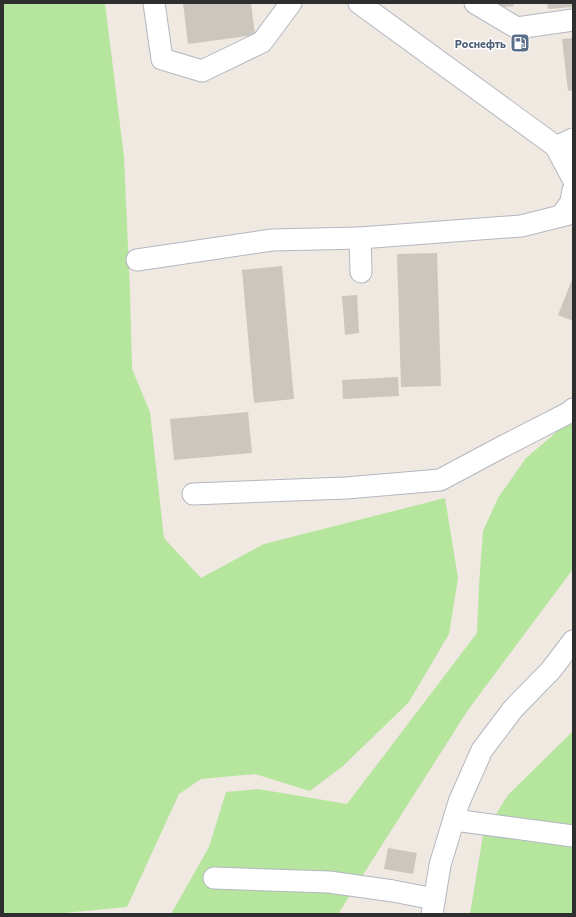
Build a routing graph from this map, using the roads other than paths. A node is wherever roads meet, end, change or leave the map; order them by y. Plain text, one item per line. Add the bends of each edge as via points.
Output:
1 (154, 3) edge
2 (290, 3) edge
3 (359, 3) edge
4 (475, 3) edge
5 (573, 20) edge
6 (565, 143) edge
7 (573, 159) edge
8 (573, 179) edge
9 (573, 190) edge
10 (567, 215) edge
11 (360, 238) junction
12 (137, 260) dead end
13 (361, 272) dead end
14 (573, 409) edge
15 (193, 494) dead end
16 (573, 640) edge
17 (454, 820) junction
18 (573, 836) edge
19 (214, 878) dead end
20 (433, 906) edge

1 - 2 street via 162,59 202,71 262,42
3 - 6 street
4 - 5 street via 517,28
6 - 7 street
6 - 8 street
9 - 10 street
10 - 11 street via 521,226
11 - 12 street via 272,240
11 - 13 street
14 - 15 street via 440,480 346,488
16 - 17 street via 551,670 513,709 482,750 459,802
17 - 18 street
17 - 20 street via 440,865
19 - 20 street via 329,882 394,891

